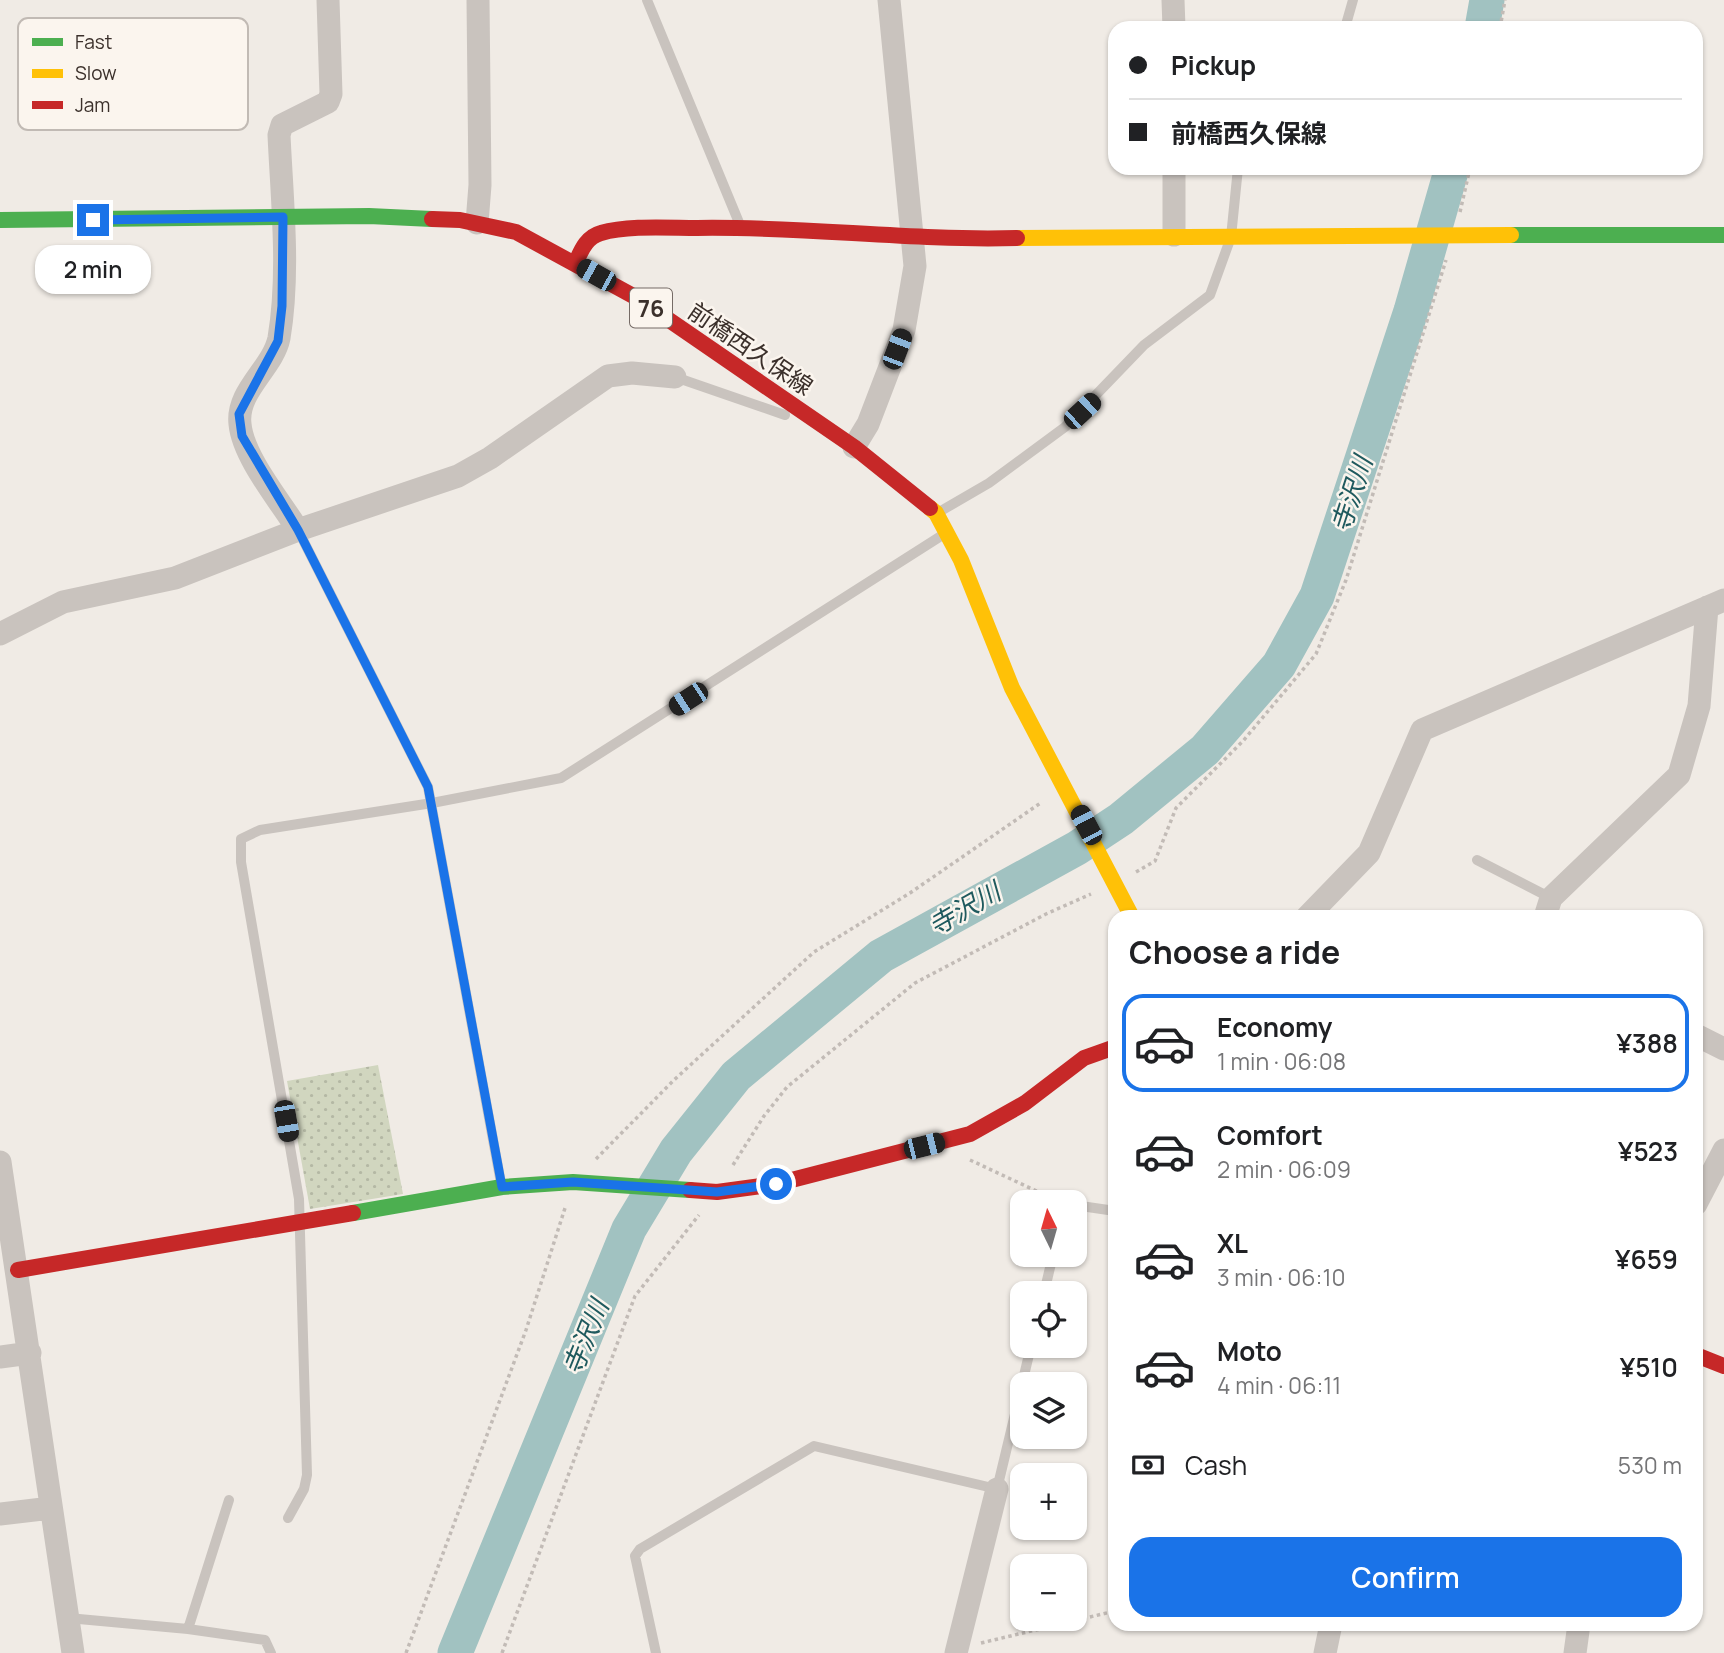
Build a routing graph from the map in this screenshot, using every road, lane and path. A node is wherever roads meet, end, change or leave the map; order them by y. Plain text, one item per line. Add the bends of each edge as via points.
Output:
1 (328, 0) edge
2 (478, 0) edge
3 (647, 0) edge
4 (889, 0) edge
5 (1173, 0) edge
6 (1353, 0) edge
7 (1506, 0) edge
8 (1174, 21) edge
9 (1347, 21) edge
10 (1502, 21) edge
11 (1174, 175) edge
12 (1237, 175) edge
13 (1468, 175) edge
14 (283, 217) junction
15 (0, 220) edge
16 (477, 223) junction
17 (741, 227) junction
18 (1174, 235) junction
19 (1724, 235) edge
20 (1450, 236) junction
21 (1231, 237) junction
22 (914, 238) junction
23 (575, 264) junction
24 (675, 377) joint
25 (805, 413) junction
26 (854, 447) junction
27 (936, 513) junction
28 (298, 530) junction
29 (947, 532) junction
30 (1715, 604) edge
31 (0, 634) edge
32 (432, 803) junction
33 (1477, 860) dead end
34 (1113, 878) junction
35 (1548, 907) edge
36 (1129, 910) edge
37 (1314, 910) edge
38 (1703, 1038) edge
39 (1108, 1049) edge
40 (1724, 1049) edge
41 (948, 1141) junction
42 (1724, 1150) edge
43 (1, 1177) edge
44 (502, 1187) junction
45 (1034, 1190) edge
46 (1703, 1190) edge
47 (1087, 1207) edge
48 (1108, 1210) edge
49 (300, 1221) junction
50 (18, 1270) junction
51 (30, 1353) junction
52 (0, 1357) edge
53 (1703, 1358) edge
54 (1724, 1366) edge
55 (1010, 1435) edge
56 (997, 1489) junction
57 (229, 1500) dead end
58 (51, 1508) junction
59 (0, 1514) edge
60 (288, 1518) dead end
61 (1108, 1613) edge
62 (68, 1618) junction
63 (188, 1629) junction
64 (1330, 1631) edge
65 (1578, 1631) edge
66 (956, 1651) edge
67 (73, 1653) edge
68 (271, 1653) edge
69 (656, 1653) edge
70 (1325, 1653) edge
71 (1575, 1653) edge

1 - 14 street via 331,94 320,108 282,125
2 - 16 street
3 - 17 lane
4 - 22 street
5 - 8 street
6 - 9 lane
7 - 10 path
11 - 18 street
12 - 21 lane
13 - 20 path
14 - 15 street, 前橋西久保線 / 76
14 - 16 street, 前橋西久保線 / 76 via 423,217
14 - 28 street via 278,341 239,414 244,444
16 - 23 street, 前橋西久保線 / 76 via 516,232
17 - 22 street
17 - 23 street via 600,233 584,244
18 - 21 street
18 - 22 street
19 - 20 street
20 - 21 street
20 - 34 path via 1346,580 1316,654 1242,741 1176,808 1155,861
21 - 27 lane via 1216,284 1199,306 1144,345 1065,427 989,484
22 - 26 street via 914,289 904,330 868,424
23 - 25 street, 前橋西久保線 / 76 via 637,298
24 - 25 lane via 774,413
24 - 28 street via 608,376 458,476
25 - 26 street, 前橋西久保線 / 76
26 - 27 street, 前橋西久保線 / 76
27 - 29 street, 前橋西久保線 / 76
28 - 31 street via 176,578 63,602
28 - 32 lane
29 - 32 lane via 561,778
29 - 34 street, 前橋西久保線 / 76 via 1012,688
30 - 35 street via 1699,706 1679,775
30 - 37 street via 1422,730 1369,853
32 - 44 lane
32 - 49 lane via 260,831 241,839 241,862
33 - 35 lane
34 - 36 street, 76
38 - 40 street
39 - 41 street via 1084,1058 993,1122
41 - 44 street via 776,1184 717,1192 573,1182
41 - 45 path via 964,1157
42 - 46 street
43 - 50 street
44 - 49 street
47 - 48 lane
49 - 50 street
49 - 60 lane via 307,1475
50 - 51 street
51 - 52 street
51 - 58 street
53 - 54 street
55 - 56 lane
56 - 66 street
56 - 69 lane via 814,1446 804,1450 640,1549 635,1556
57 - 63 lane
58 - 59 street
58 - 62 street
61 - 66 path
62 - 63 lane
62 - 67 street
63 - 68 lane via 265,1640
64 - 70 street
65 - 71 street

